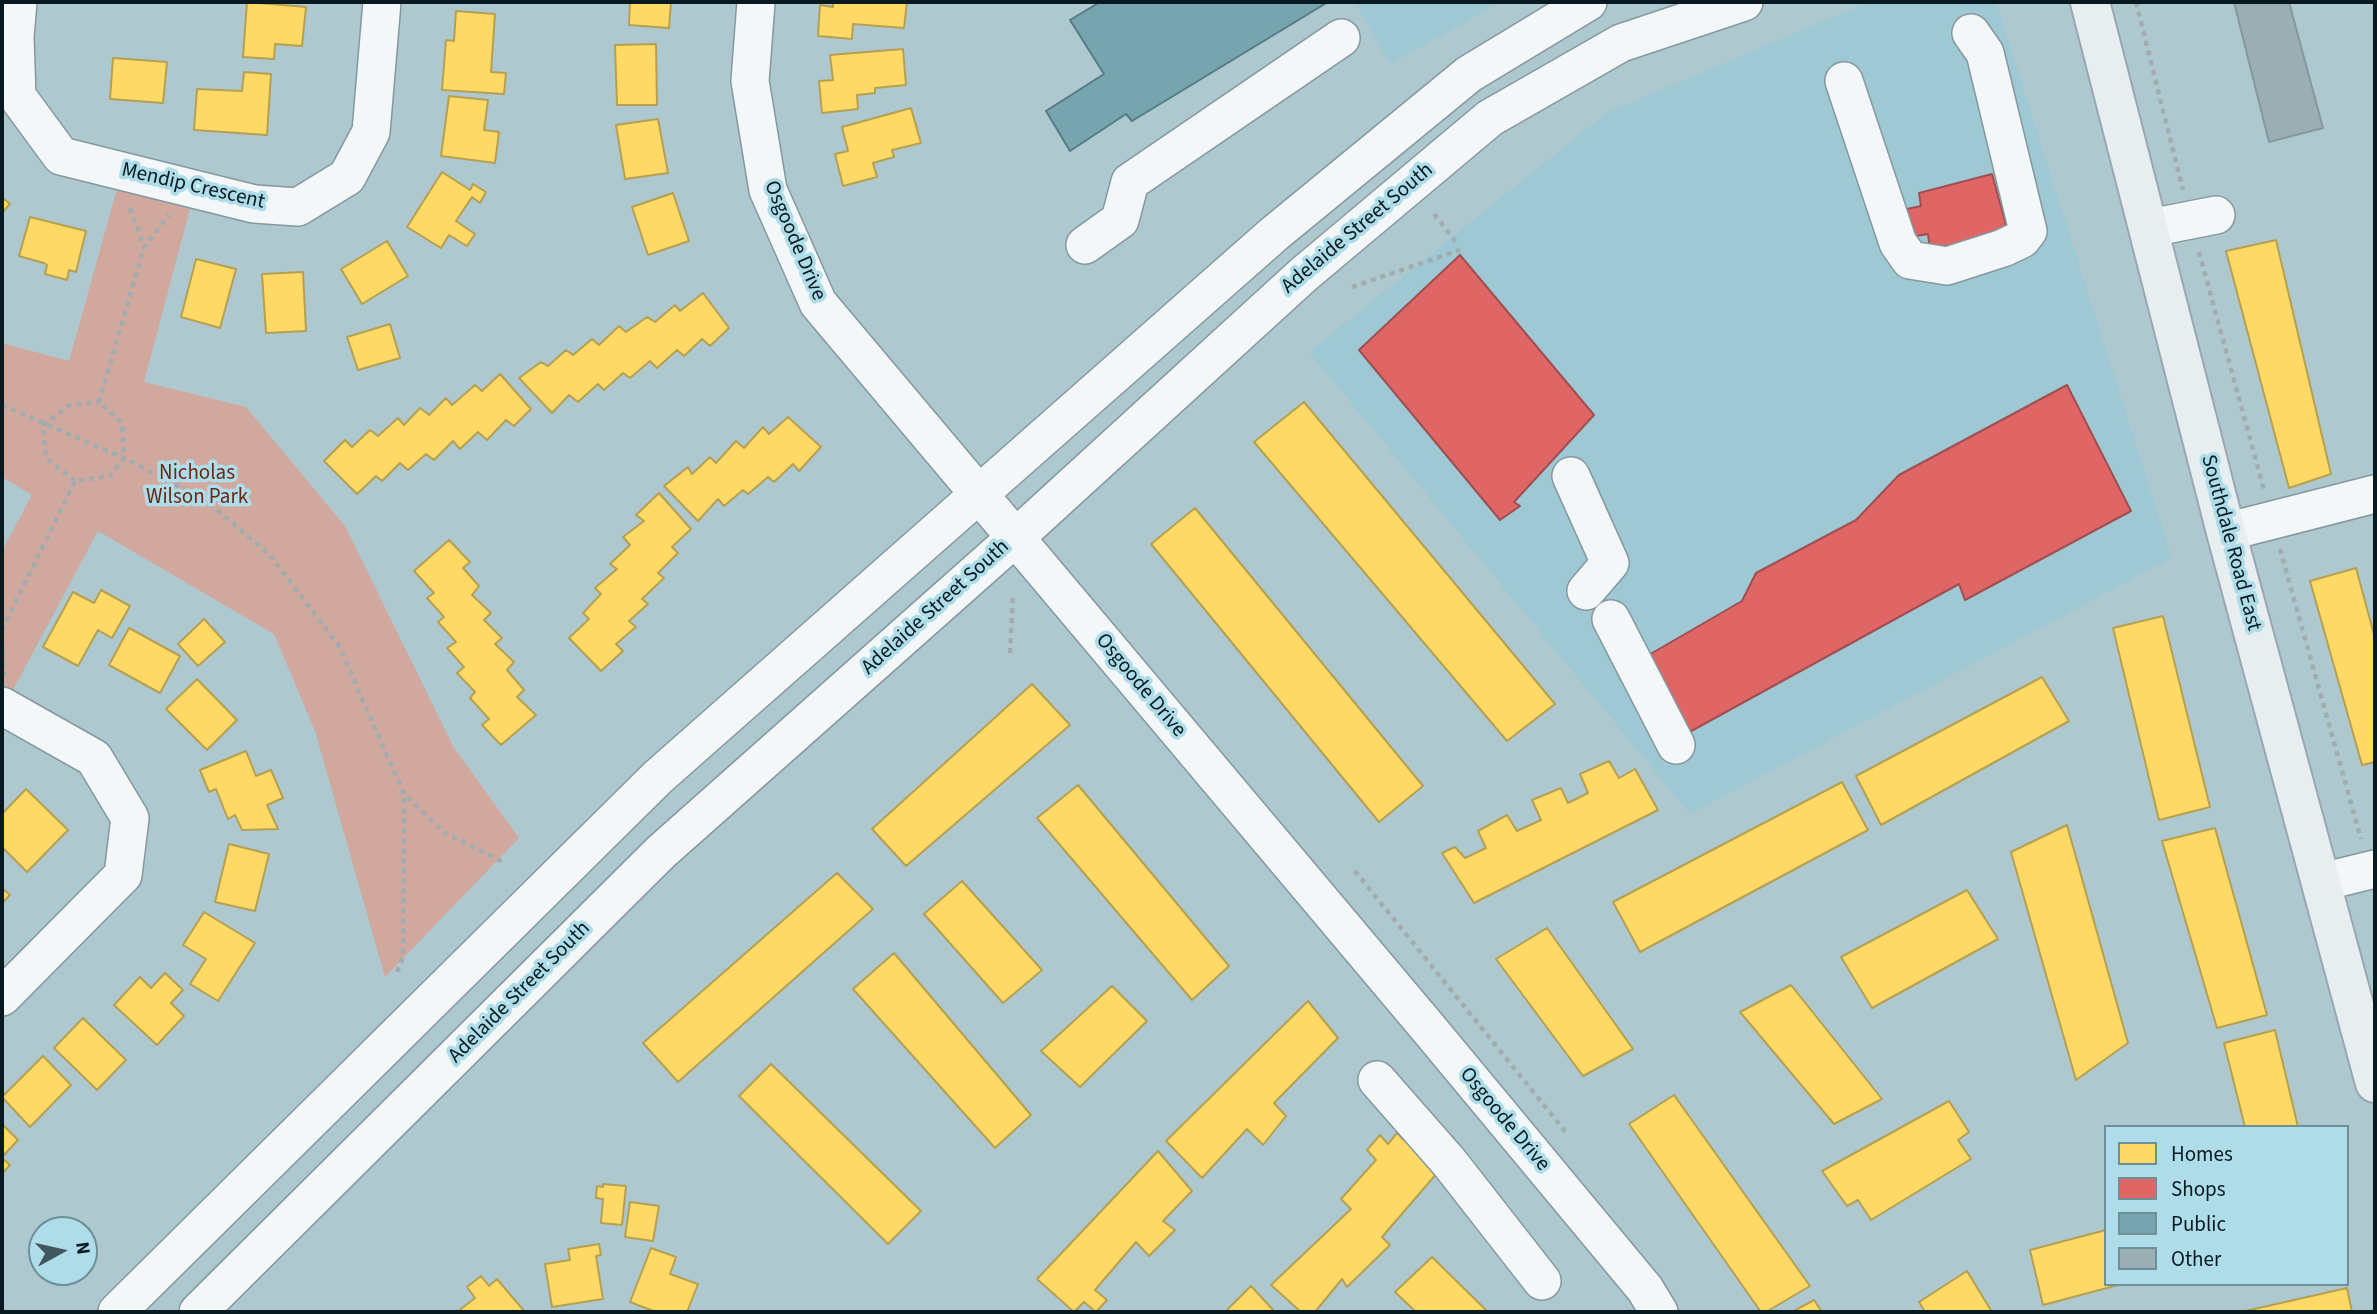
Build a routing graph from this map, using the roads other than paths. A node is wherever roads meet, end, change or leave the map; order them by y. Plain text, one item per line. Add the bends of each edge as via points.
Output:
1 (18, 2) edge
2 (382, 2) edge
3 (755, 2) edge
4 (1588, 2) edge
5 (1603, 2) edge
6 (1744, 2) edge
7 (2090, 2) edge
8 (1971, 33) dead end
9 (1341, 38) dead end
10 (1621, 43) junction
11 (1844, 81) dead end
12 (2203, 217) road end
13 (2150, 228) junction
14 (1085, 245) dead end
15 (1572, 476) dead end
16 (979, 494) junction
17 (2375, 494) edge
18 (2226, 532) junction
19 (1015, 538) junction
20 (1586, 591) dead end
21 (1611, 619) dead end
22 (3, 696) edge
23 (1676, 745) dead end
24 (2371, 853) edge
25 (2322, 882) junction
26 (2, 997) edge
27 (1377, 1080) dead end
28 (2375, 1083) edge
29 (1542, 1281) dead end
30 (117, 1312) edge
31 (198, 1312) edge
32 (1659, 1312) edge

1 - 2 street, Mendip Crescent via 17,96 61,156 254,204 298,207 346,177 371,132
3 - 16 street, Osgoode Drive via 750,81 768,190 818,303
4 - 16 street via 1469,74 1274,234
5 - 10 street
6 - 10 street, Adelaide Street South
7 - 13 main road, Southdale Road East
8 - 11 street via 1985,53 2028,231 2003,248 1947,266 1910,260 1898,243
9 - 14 street via 1130,182 1120,220
10 - 19 street, Adelaide Street South via 1490,118 1303,275
12 - 13 street
13 - 18 main road, Southdale Road East
15 - 20 street via 1610,563
16 - 19 street, Osgoode Drive
16 - 30 street via 658,777
17 - 18 street
18 - 25 main road, Southdale Road East
19 - 31 street, Adelaide Street South via 661,852
19 - 32 street, Osgoode Drive via 1645,1289
21 - 23 street
22 - 26 street via 94,758 130,818 123,875
24 - 25 street
25 - 28 main road, Southdale Road East
27 - 29 street via 1449,1162

